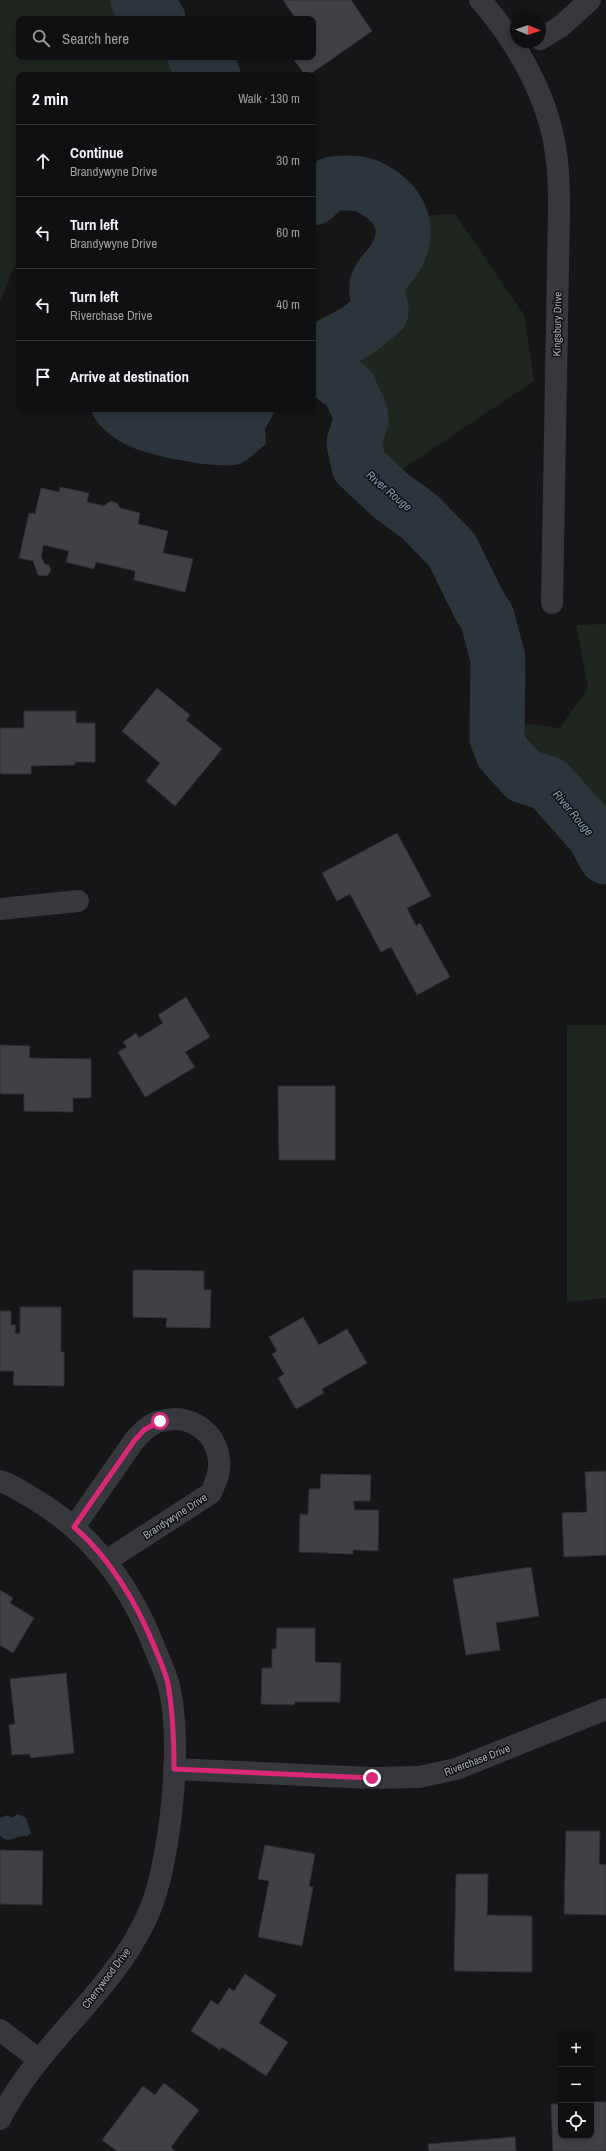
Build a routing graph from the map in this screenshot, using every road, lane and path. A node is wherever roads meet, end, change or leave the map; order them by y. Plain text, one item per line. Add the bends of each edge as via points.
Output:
1 (480, 0) edge
2 (590, 0) edge
3 (510, 29) edge
4 (546, 35) edge
5 (528, 48) edge
6 (552, 603) dead end
7 (78, 901) dead end
8 (0, 909) edge
9 (0, 1481) edge
10 (74, 1527) junction
11 (106, 1561) junction
12 (606, 1709) edge
13 (174, 1769) junction
14 (0, 2030) edge
15 (38, 2059) junction
16 (0, 2119) edge

1 - 3 street, Kingsbury Drive
2 - 4 street via 560,27
5 - 6 street, Kingsbury Drive via 530,73 546,117 557,160
7 - 8 street
9 - 10 street via 52,1509
10 - 11 street
10 - 11 street, Brandywyne Drive via 144,1430 160,1421 179,1418 200,1425 209,1433 219,1460 217,1478 211,1493
11 - 13 street via 137,1606 168,1683 174,1733
12 - 13 street, Riverchase Drive via 456,1769 419,1778
13 - 15 street, Cherrywood Drive via 166,1855 146,1919 126,1955 99,1992
14 - 15 street
15 - 16 street, Cherrywood Drive via 11,2097

